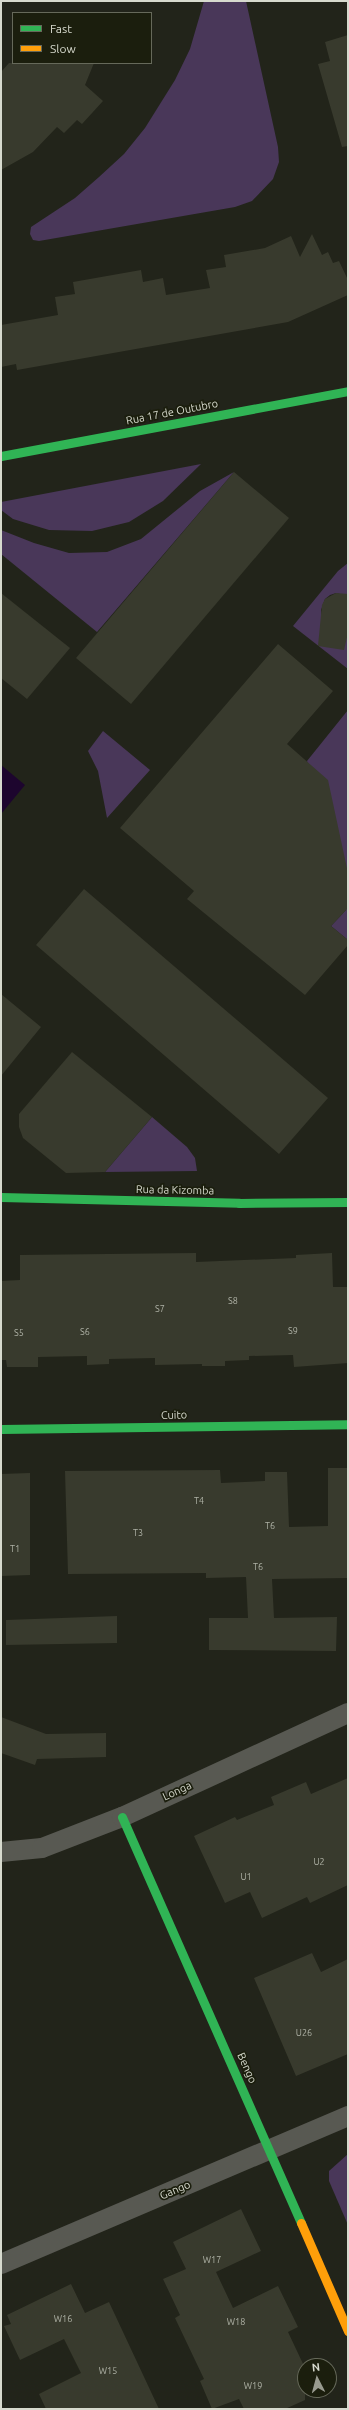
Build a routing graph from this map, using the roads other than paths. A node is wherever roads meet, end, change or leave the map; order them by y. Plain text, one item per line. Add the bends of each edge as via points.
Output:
1 (348, 391) edge
2 (1, 456) edge
3 (1, 1197) edge
4 (348, 1202) edge
5 (348, 1424) edge
6 (1, 1429) edge
7 (348, 1713) edge
8 (122, 1816) junction
9 (1, 1852) edge
10 (348, 2116) edge
11 (270, 2150) junction
12 (1, 2264) edge
13 (348, 2331) edge

1 - 2 street, Rua 17 de Outubro
3 - 4 street, Rua da Kizomba via 233,1203
5 - 6 street, Cuito
7 - 8 street, Longa
8 - 9 street, Longa via 42,1848
8 - 11 street, Bengo
10 - 11 street, Gango
11 - 12 street, Gango
11 - 13 street, Bengo

